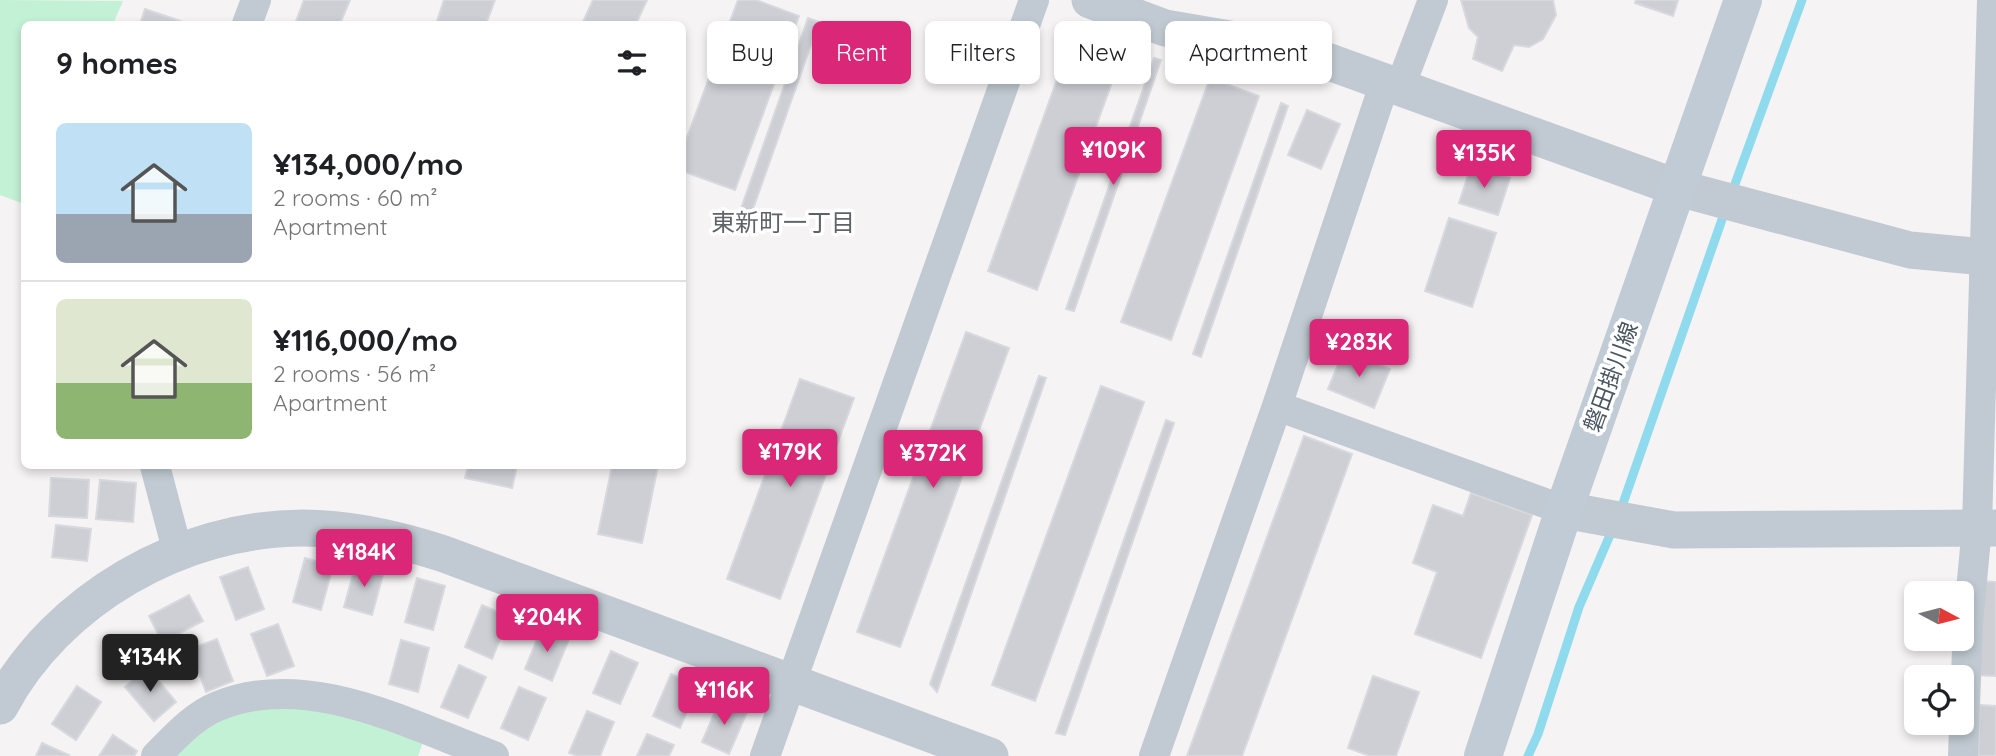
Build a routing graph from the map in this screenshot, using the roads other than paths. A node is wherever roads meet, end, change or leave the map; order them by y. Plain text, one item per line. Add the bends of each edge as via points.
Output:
1 (256, 0) edge
2 (1034, 0) edge
3 (1090, 0) edge
4 (1433, 0) edge
5 (1742, 0) edge
6 (1992, 0) edge
7 (248, 21) edge
8 (1393, 85) junction
9 (1678, 188) junction
10 (1991, 258) edge
11 (1277, 406) junction
12 (156, 469) edge
13 (1564, 510) junction
14 (1987, 527) edge
15 (178, 553) junction
16 (790, 682) junction
17 (0, 706) edge
18 (434, 746) edge
19 (953, 750) edge
20 (156, 756) edge
21 (494, 756) edge
22 (765, 756) edge
23 (990, 756) edge
24 (1154, 756) edge
25 (1483, 756) edge
26 (1963, 756) edge

1 - 7 street
2 - 16 street
3 - 8 street via 1165,28 1299,51
4 - 8 street
5 - 9 main road, 磐田掛川線
6 - 10 street
8 - 9 street
8 - 11 street
9 - 10 street via 1910,250
9 - 13 main road, 磐田掛川線
10 - 14 street
11 - 13 street
11 - 24 street
12 - 15 street
13 - 14 street via 1674,530
13 - 25 main road, 磐田掛川線
14 - 26 street via 1968,623
15 - 16 street via 251,533 302,528 403,540
15 - 17 street via 100,593 56,630
16 - 19 street
16 - 22 street
18 - 20 street via 357,705 300,693 254,694 215,707 183,729
18 - 21 street
19 - 23 street

